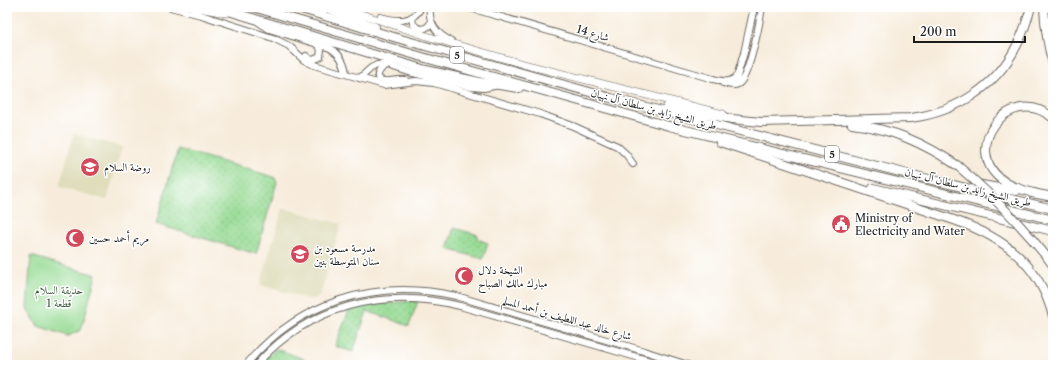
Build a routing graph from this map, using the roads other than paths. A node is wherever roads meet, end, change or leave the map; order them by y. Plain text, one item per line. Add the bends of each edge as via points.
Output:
1 (170, 7) edge
2 (193, 7) edge
3 (215, 7) edge
4 (253, 7) edge
5 (295, 7) edge
6 (325, 7) edge
7 (421, 7) edge
8 (430, 7) edge
9 (466, 7) edge
10 (754, 7) edge
11 (762, 7) edge
12 (1031, 7) edge
13 (1044, 7) edge
14 (343, 8) edge
15 (238, 14) junction
16 (412, 17) junction
17 (256, 19) junction
18 (431, 22) junction
19 (398, 38) junction
20 (279, 40) junction
21 (316, 43) junction
22 (466, 47) junction
23 (745, 48) junction
24 (753, 50) junction
25 (1053, 63) edge
26 (387, 65) junction
27 (346, 74) junction
28 (737, 76) junction
29 (360, 78) junction
30 (713, 79) junction
31 (416, 81) junction
32 (740, 83) junction
33 (496, 85) junction
34 (546, 91) junction
35 (611, 98) junction
36 (1053, 118) edge
37 (746, 121) junction
38 (822, 121) junction
39 (701, 133) junction
40 (633, 164) dead end
41 (908, 174) junction
42 (830, 178) junction
43 (1037, 194) junction
44 (1053, 197) edge
45 (1053, 209) edge
46 (1053, 220) edge
47 (1053, 231) edge
48 (1053, 265) edge
49 (392, 290) junction
50 (366, 301) junction
51 (329, 304) junction
52 (1053, 316) edge
53 (561, 327) junction
54 (568, 329) junction
55 (294, 331) junction
56 (558, 334) junction
57 (565, 336) junction
58 (246, 365) edge
59 (256, 365) edge
60 (664, 365) edge
61 (688, 365) edge

1 - 20 street
2 - 15 main road
3 - 15 highway
4 - 34 highway, طريق الشيخ زايد بن سلطان آل نهيان / 5
5 - 19 highway, طريق الشيخ زايد بن سلطان آل نهيان / 5
6 - 19 highway via 368,23
7 - 16 street
8 - 18 street
9 - 30 street, شارع 14
10 - 23 street
11 - 24 street
12 - 38 highway via 1022,35 1008,61 986,86 960,104 937,113 916,117
13 - 25 highway via 1049,52
14 - 16 street via 396,21
14 - 22 main road
15 - 17 highway, 5
16 - 18 street via 413,24 418,28 425,28
17 - 21 street via 269,29
17 - 33 highway, 5 via 426,70
18 - 22 street via 442,36
19 - 35 highway, طريق الشيخ زايد بن سلطان آل نهيان / 5
20 - 21 street via 294,46 313,60 321,53
20 - 27 street via 311,64
21 - 27 street via 337,52
22 - 37 main road
23 - 24 street via 748,52
23 - 28 street
24 - 32 street via 745,76
26 - 29 street via 374,66
26 - 31 street via 378,72 381,80
26 - 33 street via 471,87 484,88
27 - 29 street
28 - 30 street, شارع 14 via 729,81
28 - 32 street via 736,81
29 - 31 street via 388,85
30 - 32 street, شارع 14 via 730,85
31 - 40 street via 440,85 566,123 617,146
33 - 34 highway, 5
34 - 39 highway, طريق الشيخ زايد بن سلطان آل نهيان / 5
35 - 37 highway
35 - 41 highway, طريق الشيخ زايد بن سلطان آل نهيان / 5
36 - 43 highway via 1036,109 1013,110 998,120 990,130 987,141 988,159 998,177 1012,186
37 - 38 highway
38 - 48 highway, bridge via 870,126 894,132 938,153 958,166 983,188 1017,222
39 - 42 highway via 733,147
39 - 46 highway, طريق الشيخ زايد بن سلطان آل نهيان / 5
41 - 43 highway
41 - 45 highway, طريق الشيخ زايد بن سلطان آل نهيان / 5
42 - 47 highway
42 - 52 highway via 968,225 997,239 1014,252 1037,278
43 - 44 highway
49 - 50 street via 390,295
49 - 51 street, شارع خالد عبد اللطيف بن أحمد المسلم via 361,294
49 - 53 street, شارع خالد عبد اللطيف بن أحمد المسلم via 426,291 456,296
50 - 55 street, شارع خالد عبد اللطيف بن أحمد المسلم via 333,311
50 - 56 street, شارع خالد عبد اللطيف بن أحمد المسلم via 394,298 432,300
51 - 55 street via 294,325
51 - 58 street, شارع خالد عبد اللطيف بن أحمد المسلم via 287,326 264,345
53 - 54 street, شارع خالد عبد اللطيف بن أحمد المسلم
53 - 56 street
54 - 57 street
54 - 61 street, شارع خالد عبد اللطيف بن أحمد المسلم
55 - 59 street, شارع خالد عبد اللطيف بن أحمد المسلم
56 - 57 street, شارع خالد عبد اللطيف بن أحمد المسلم
57 - 60 street, شارع خالد عبد اللطيف بن أحمد المسلم

